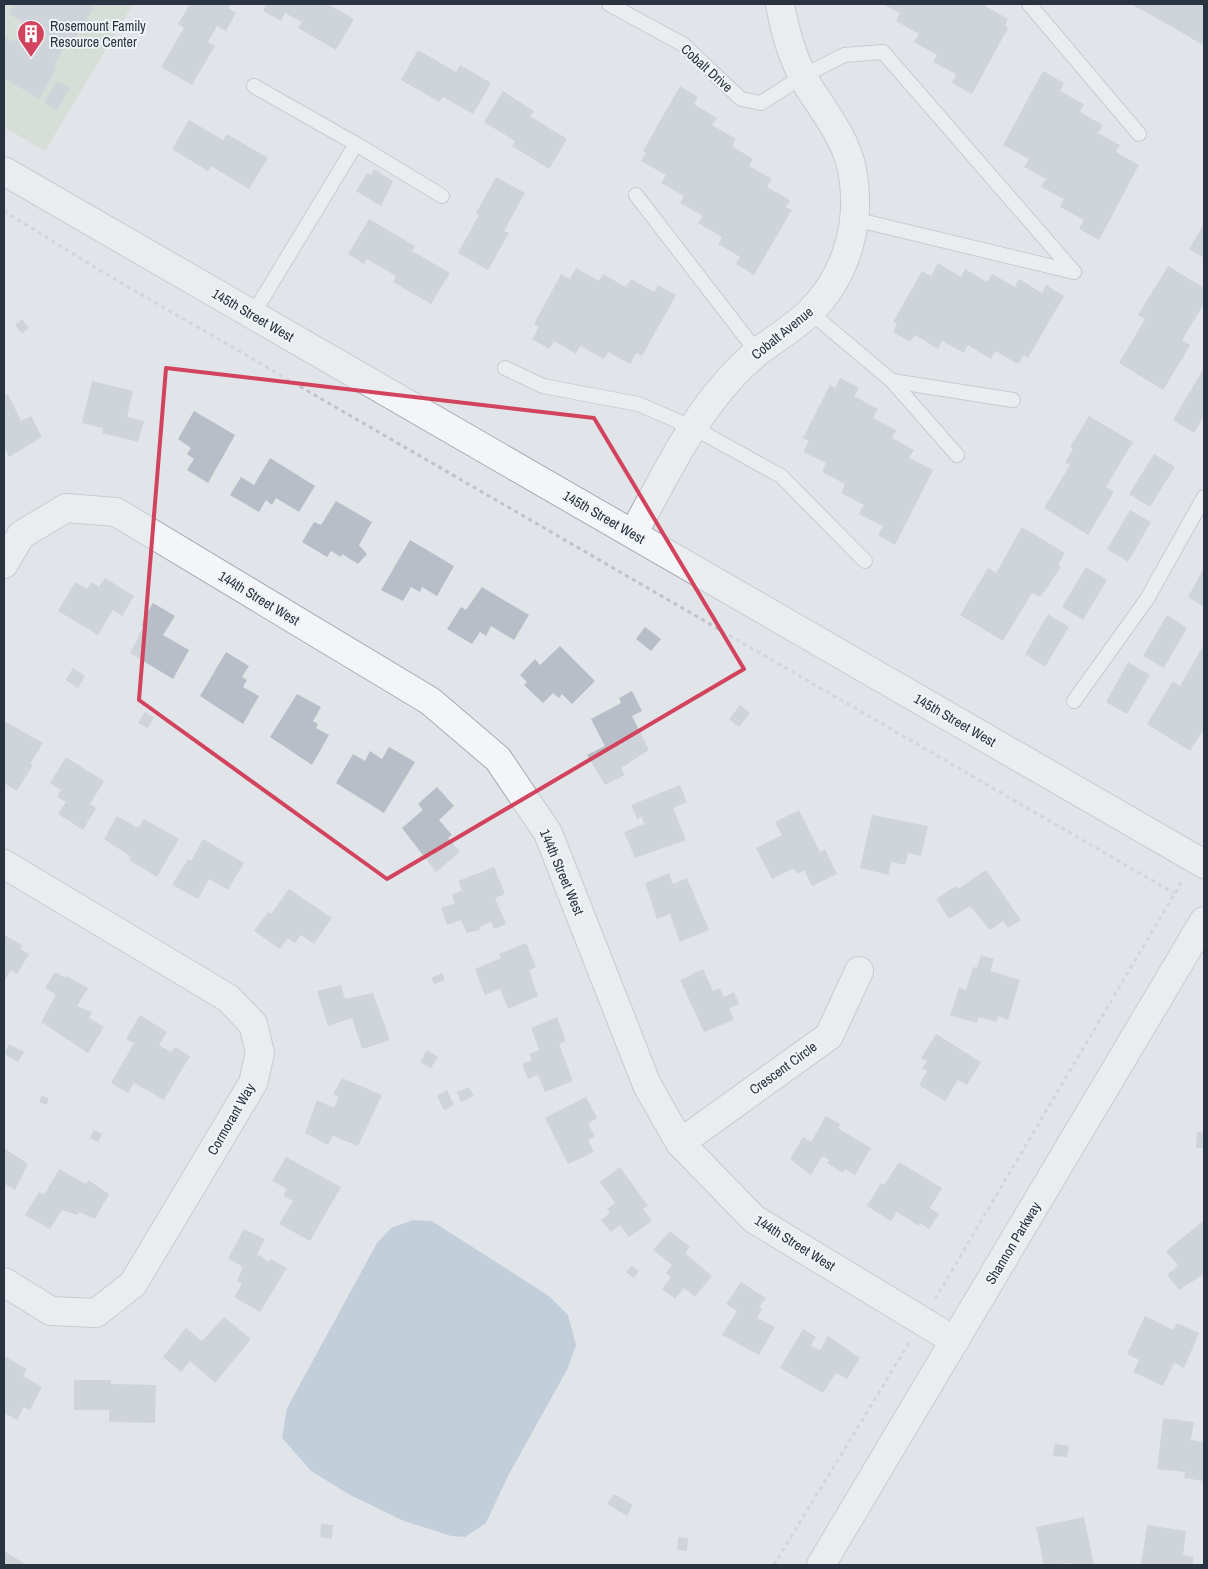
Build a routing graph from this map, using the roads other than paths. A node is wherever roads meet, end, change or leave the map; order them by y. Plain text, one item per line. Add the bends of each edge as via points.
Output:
1 (609, 4) edge
2 (780, 4) edge
3 (1029, 4) edge
4 (803, 76) junction
5 (254, 86) dead end
6 (1139, 134) dead end
7 (356, 144) junction
8 (4, 170) edge
9 (636, 195) dead end
10 (442, 196) dead end
11 (854, 219) junction
12 (810, 312) junction
13 (253, 314) junction
14 (757, 352) junction
15 (505, 368) dead end
16 (892, 381) junction
17 (1013, 400) dead end
18 (694, 428) junction
19 (957, 455) dead end
20 (1204, 498) edge
21 (633, 534) junction
22 (865, 561) dead end
23 (4, 564) edge
24 (1074, 701) dead end
25 (1200, 861) edge
26 (4, 864) edge
27 (1204, 921) edge
28 (859, 970) dead end
29 (680, 1143) junction
30 (4, 1282) edge
31 (955, 1341) junction
32 (821, 1565) edge

1 - 4 lane, Cobalt Drive via 684,45 741,100 761,103
2 - 4 street, Cobalt Avenue via 791,48
3 - 6 lane
4 - 11 street, Cobalt Avenue via 842,137 852,168 856,199
4 - 11 lane, Cobalt Drive via 844,55 883,52 1074,272
5 - 7 lane
7 - 10 lane
7 - 13 lane
8 - 13 street, 145th Street West
9 - 14 lane
11 - 12 street, Cobalt Avenue via 845,260 830,288
12 - 14 street, Cobalt Avenue
12 - 16 lane
13 - 21 street, 145th Street West
14 - 18 street, Cobalt Avenue via 734,374
15 - 18 lane via 543,386 638,404
16 - 17 lane
16 - 19 lane
18 - 21 street, Cobalt Avenue
18 - 22 lane via 781,476
20 - 24 lane via 1147,599
21 - 25 street, 145th Street West
23 - 29 street, 144th Street West via 22,535 66,508 116,512 430,701 498,759 548,833 647,1085
26 - 30 street, Cormorant Way via 228,998 253,1024 260,1053 253,1083 133,1284 96,1313 51,1311
27 - 31 street, Shannon Parkway
28 - 29 street, Crescent Circle via 828,1036
29 - 31 street, 144th Street West via 754,1219
31 - 32 street, Shannon Parkway

